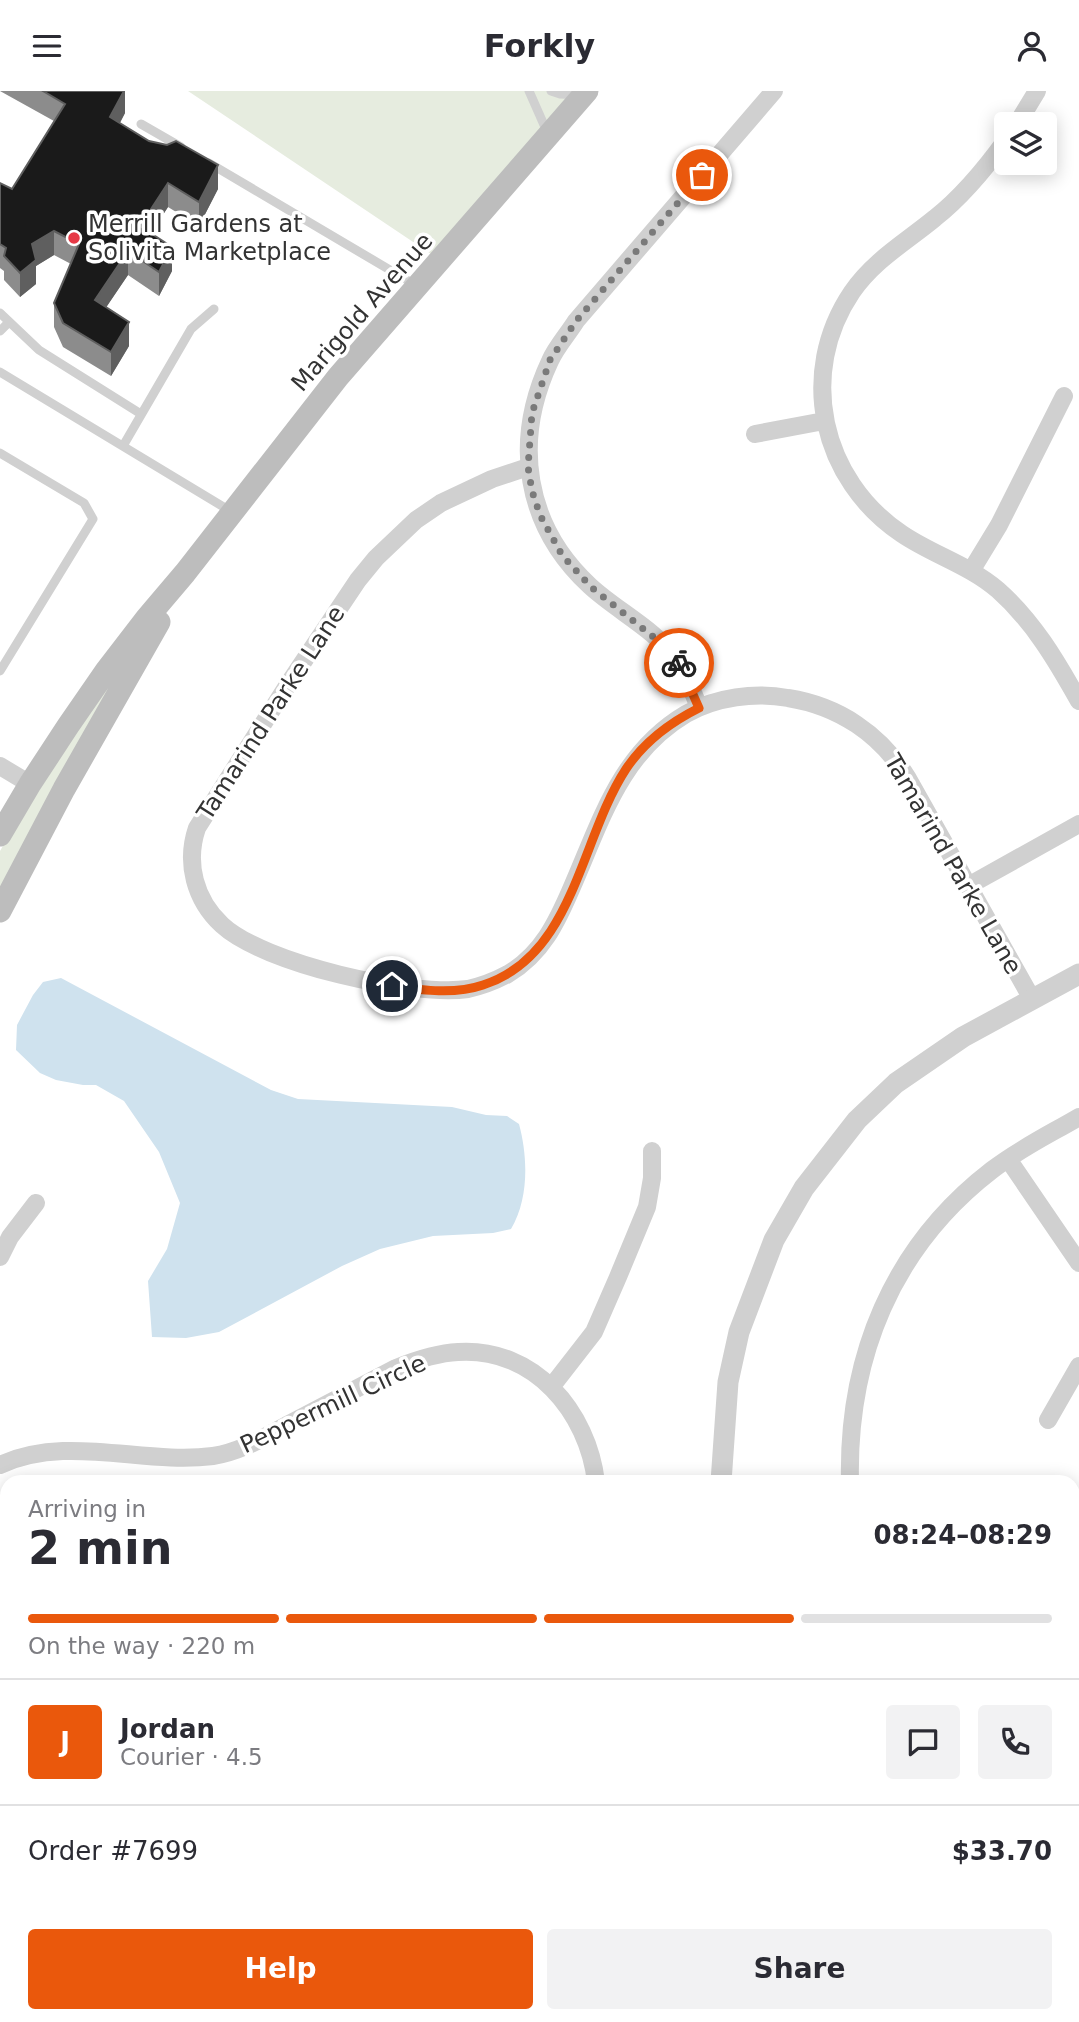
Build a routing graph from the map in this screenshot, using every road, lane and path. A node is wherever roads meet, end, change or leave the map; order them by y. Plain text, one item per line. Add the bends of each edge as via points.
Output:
1 (529, 91) edge
2 (551, 91) edge
3 (774, 91) edge
4 (1037, 91) edge
5 (585, 93) edge
6 (1024, 112) edge
7 (141, 124) dead end
8 (549, 136) junction
9 (187, 151) edge
10 (994, 155) edge
11 (199, 157) edge
12 (418, 286) junction
13 (215, 309) dead end
14 (0, 313) edge
15 (9, 322) junction
16 (0, 331) edge
17 (0, 372) edge
18 (1064, 396) dead end
19 (141, 414) junction
20 (824, 421) junction
21 (755, 434) dead end
22 (123, 446) junction
23 (0, 453) edge
24 (528, 467) junction
25 (232, 512) junction
26 (971, 571) junction
27 (185, 573) junction
28 (0, 671) edge
29 (1079, 701) edge
30 (699, 708) junction
31 (0, 767) edge
32 (30, 784) junction
33 (1079, 824) edge
34 (0, 835) edge
35 (968, 886) junction
36 (0, 911) edge
37 (1079, 974) edge
38 (1032, 999) junction
39 (1079, 1117) edge
40 (652, 1151) dead end
41 (1008, 1159) junction
42 (36, 1203) dead end
43 (0, 1257) edge
44 (1079, 1263) edge
45 (1079, 1366) edge
46 (551, 1386) junction
47 (1048, 1420) dead end
48 (0, 1465) edge
49 (595, 1475) edge
50 (721, 1475) edge
51 (850, 1475) edge

1 - 8 lane
2 - 5 lane
3 - 24 street via 576,321 550,360 532,413
4 - 6 street
5 - 8 main road, Marigold Avenue
7 - 9 lane
8 - 12 main road, Marigold Avenue
10 - 20 street via 960,196 884,257 850,294 829,341
11 - 12 lane
12 - 25 main road, Marigold Avenue via 338,377
13 - 19 lane via 191,329
14 - 15 lane
15 - 16 lane
15 - 19 lane via 38,350
17 - 22 lane
18 - 26 street
19 - 22 lane
20 - 21 street
20 - 26 street via 847,477 872,509 902,534
22 - 25 lane
23 - 28 lane via 84,503 93,519
24 - 30 street via 540,515 562,555 591,587 666,647 682,667
24 - 30 street, Tamarind Parke Lane via 441,503 393,540 358,580 197,828 193,872 206,907 235,935 329,971 421,990 482,985 523,964 545,941 627,767 656,735
25 - 27 main road, Marigold Avenue
26 - 29 street via 999,591 1032,626
27 - 32 main road, Marigold Avenue via 106,671
27 - 36 main road, Marigold Avenue
30 - 35 street, Tamarind Parke Lane via 751,696 778,696 822,706 861,726 898,762
31 - 32 street
32 - 34 main road, Marigold Avenue
33 - 35 street
35 - 38 street, Tamarind Parke Lane
37 - 38 street
38 - 50 street via 943,1049 875,1101 791,1206 767,1256 737,1340 725,1402
39 - 41 street
40 - 46 street via 647,1207 618,1277 594,1332
41 - 44 street
41 - 51 street via 943,1216 885,1301 858,1382
42 - 43 street
45 - 47 street
46 - 48 street, Peppermill Circle via 502,1358 460,1352 438,1355 396,1368 221,1455 59,1451
46 - 49 street, Peppermill Circle via 566,1401 588,1441

